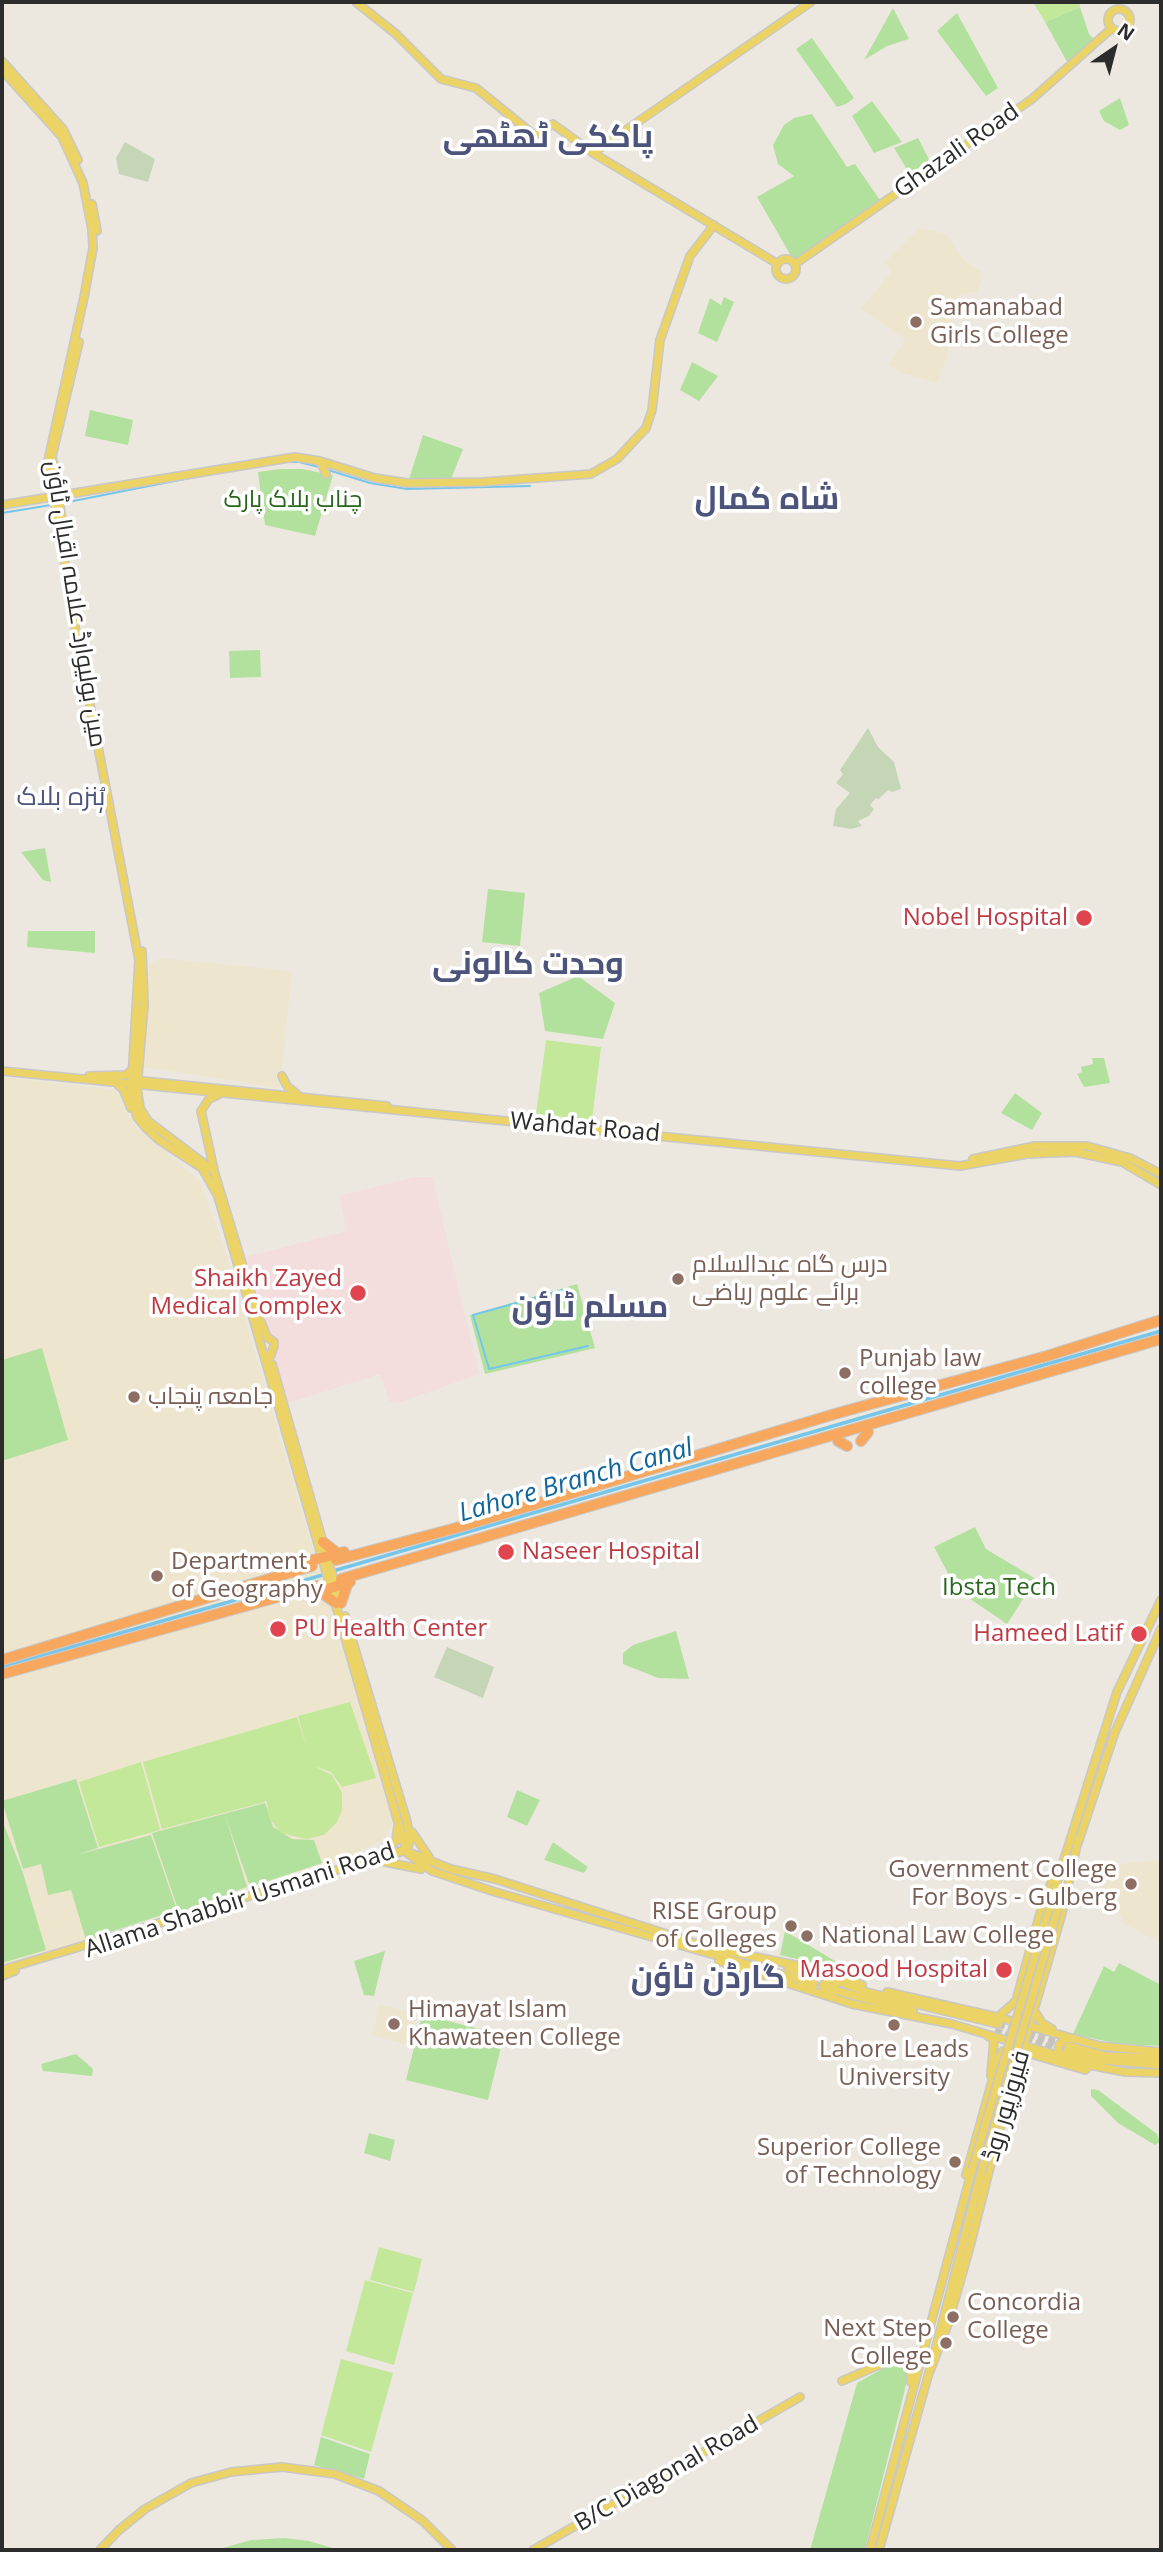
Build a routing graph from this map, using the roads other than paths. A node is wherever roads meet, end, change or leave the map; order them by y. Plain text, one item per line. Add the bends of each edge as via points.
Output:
1 (356, 2) edge
2 (811, 2) edge
3 (1110, 2) edge
4 (1116, 7) edge
5 (1112, 28) junction
6 (2, 61) edge
7 (2, 70) edge
8 (593, 153) junction
9 (714, 225) junction
10 (778, 264) junction
11 (795, 264) junction
12 (57, 502) junction
13 (2, 505) edge
14 (141, 1003) junction
15 (2, 1069) edge
16 (133, 1069) junction
17 (24, 1072) junction
18 (89, 1076) junction
19 (282, 1076) dead end
20 (135, 1082) junction
21 (116, 1083) junction
22 (219, 1092) junction
23 (300, 1097) junction
24 (280, 1098) junction
25 (137, 1117) junction
26 (979, 1161) junction
27 (1122, 1163) junction
28 (213, 1174) junction
29 (1161, 1174) edge
30 (1161, 1182) edge
31 (1161, 1313) edge
32 (1161, 1320) edge
33 (1119, 1333) junction
34 (1159, 1340) edge
35 (268, 1346) junction
36 (995, 1386) junction
37 (868, 1432) junction
38 (861, 1441) dead end
39 (706, 1471) junction
40 (324, 1557) junction
41 (337, 1582) junction
42 (318, 1589) junction
43 (1161, 1600) edge
44 (338, 1603) junction
45 (1161, 1629) edge
46 (2, 1660) edge
47 (2, 1674) edge
48 (403, 1823) junction
49 (1079, 1840) junction
50 (406, 1850) junction
51 (1063, 1858) junction
52 (377, 1859) junction
53 (434, 1867) junction
54 (1060, 1887) junction
55 (533, 1897) junction
56 (669, 1942) junction
57 (730, 1953) junction
58 (800, 1966) junction
59 (745, 1969) junction
60 (2, 1973) edge
61 (809, 1982) dead end
62 (830, 1989) dead end
63 (1016, 2001) junction
64 (920, 2006) junction
65 (1034, 2010) junction
66 (918, 2017) junction
67 (997, 2025) junction
68 (1030, 2026) junction
69 (966, 2028) junction
70 (1014, 2028) junction
71 (1040, 2029) junction
72 (1057, 2033) junction
73 (1082, 2041) junction
74 (1022, 2042) junction
75 (1034, 2047) junction
76 (1066, 2052) junction
77 (1161, 2052) edge
78 (1161, 2059) edge
79 (1161, 2065) edge
80 (1090, 2066) junction
81 (1161, 2073) edge
82 (1016, 2074) junction
83 (992, 2080) junction
84 (966, 2189) junction
85 (930, 2371) junction
86 (842, 2381) dead end
87 (909, 2400) junction
88 (899, 2478) junction
89 (903, 2488) dead end
90 (103, 2550) edge
91 (450, 2550) edge
92 (533, 2550) edge
93 (540, 2550) edge
94 (870, 2550) edge
95 (879, 2550) edge

1 - 8 main road via 440,79 476,88 534,135 553,124
2 - 8 main road
3 - 4 main road
4 - 5 main road via 1108,19
4 - 5 main road via 1128,14 1129,24 1121,31
5 - 11 main road, Ghazali Road via 1032,99
6 - 12 main road, مین بولیوارڈ علامہ اقبال ٹاؤن via 63,129 90,192 97,231 97,251 52,456
7 - 12 main road, مین بولیوارڈ علامہ اقبال ٹاؤن via 62,137 83,183 92,229 84,297 49,450
8 - 9 main road
9 - 10 main road
9 - 12 main road via 691,256 660,340 651,415 641,436 617,459 590,474 407,483 324,468 305,457 269,459
10 - 11 main road via 787,259
10 - 11 main road via 777,274 787,279 795,275
12 - 13 main road
12 - 14 main road, مین بولیوارڈ علامہ اقبال ٹاؤن via 144,960
14 - 16 main road, مین بولیوارڈ علامہ اقبال ٹاؤن
14 - 20 main road, مین بولیوارڈ علامہ اقبال ٹاؤن
15 - 17 main road, Wahdat Road
16 - 18 main road via 125,1075
16 - 20 main road, مین بولیوارڈ علامہ اقبال ٹاؤن
17 - 18 main road, Wahdat Road
17 - 21 main road, Wahdat Road
18 - 20 main road, Wahdat Road
19 - 23 main road
20 - 21 main road, Wahdat Road
20 - 22 main road, Wahdat Road
20 - 25 main road
20 - 28 main road via 148,1121
21 - 25 main road
22 - 24 main road, Wahdat Road
22 - 28 main road via 201,1111
23 - 24 main road, Wahdat Road
23 - 26 main road, Wahdat Road
24 - 26 main road, Wahdat Road via 924,1163 960,1166
25 - 28 main road via 159,1140
26 - 27 main road, Wahdat Road via 1064,1151
26 - 29 main road, Wahdat Road via 1035,1146 1087,1146 1129,1157
27 - 30 main road, Wahdat Road
27 - 30 main road
28 - 35 main road
28 - 35 main road
31 - 33 highway
32 - 33 highway
33 - 40 highway via 991,1371 817,1413 699,1456 474,1521
34 - 36 highway
35 - 40 main road
35 - 40 main road
36 - 37 highway via 973,1398
36 - 39 highway
37 - 38 highway
37 - 39 highway via 843,1443
39 - 41 highway
40 - 41 main road
40 - 46 highway via 179,1608
41 - 42 highway
41 - 44 highway
41 - 44 main road
42 - 44 highway
42 - 47 highway
43 - 51 main road via 1117,1692
44 - 48 main road
45 - 49 main road, فیروزپور روڈ via 1115,1732
48 - 50 main road
48 - 52 main road via 396,1841
48 - 53 main road
49 - 54 main road, فیروزپور روڈ
49 - 65 main road, فیروزپور روڈ
50 - 52 main road, Allama Shabbir Usmani Road
50 - 53 main road
51 - 54 main road
51 - 63 main road via 1047,1893
52 - 53 main road
52 - 60 main road, Allama Shabbir Usmani Road
53 - 55 main road
53 - 55 main road
54 - 84 main road, فیروزپور روڈ, bridge
54 - 85 main road, فیروزپور روڈ, bridge
55 - 55 main road via 489,1885
55 - 56 main road
55 - 57 main road
56 - 59 main road
56 - 61 main road
57 - 58 main road
57 - 59 main road via 810,1974 815,1982 811,1987
58 - 64 main road
58 - 67 main road via 826,1970
59 - 66 main road via 852,2004
62 - 67 main road
63 - 67 main road, فیروزپور روڈ
63 - 70 main road
64 - 66 main road via 829,1981 823,1985 827,1992
64 - 67 main road
65 - 68 main road, فیروزپور روڈ
65 - 72 main road via 1042,2023
66 - 69 main road
67 - 69 main road
67 - 70 main road
67 - 70 main road
67 - 74 main road
68 - 70 main road
68 - 71 main road
68 - 74 main road, فیروزپور روڈ
69 - 83 main road, فیروزپور روڈ via 994,2039
70 - 74 main road
71 - 72 main road
71 - 75 main road via 1030,2035
72 - 73 main road
73 - 76 main road via 1065,2038 1058,2051
73 - 77 main road via 1112,2049
74 - 75 main road
74 - 82 main road, فیروزپور روڈ
75 - 76 main road
76 - 78 main road
76 - 79 main road via 1089,2059
76 - 80 main road
80 - 81 main road
80 - 82 main road via 1085,2070 1031,2054 1023,2057
82 - 83 main road via 1017,2055 1005,2050
82 - 85 main road, فیروزپور روڈ via 952,2312
83 - 84 main road, فیروزپور روڈ
84 - 87 main road, فیروزپور روڈ
85 - 88 main road, فیروزپور روڈ
86 - 87 main road via 895,2358 910,2368
87 - 94 main road, فیروزپور روڈ
88 - 89 main road
88 - 95 main road, فیروزپور روڈ
90 - 91 main road via 119,2529 145,2509 191,2483 231,2472 282,2467 335,2474 379,2491 435,2530
92 - 93 main road, B/C Diagonal Road via 801,2399

